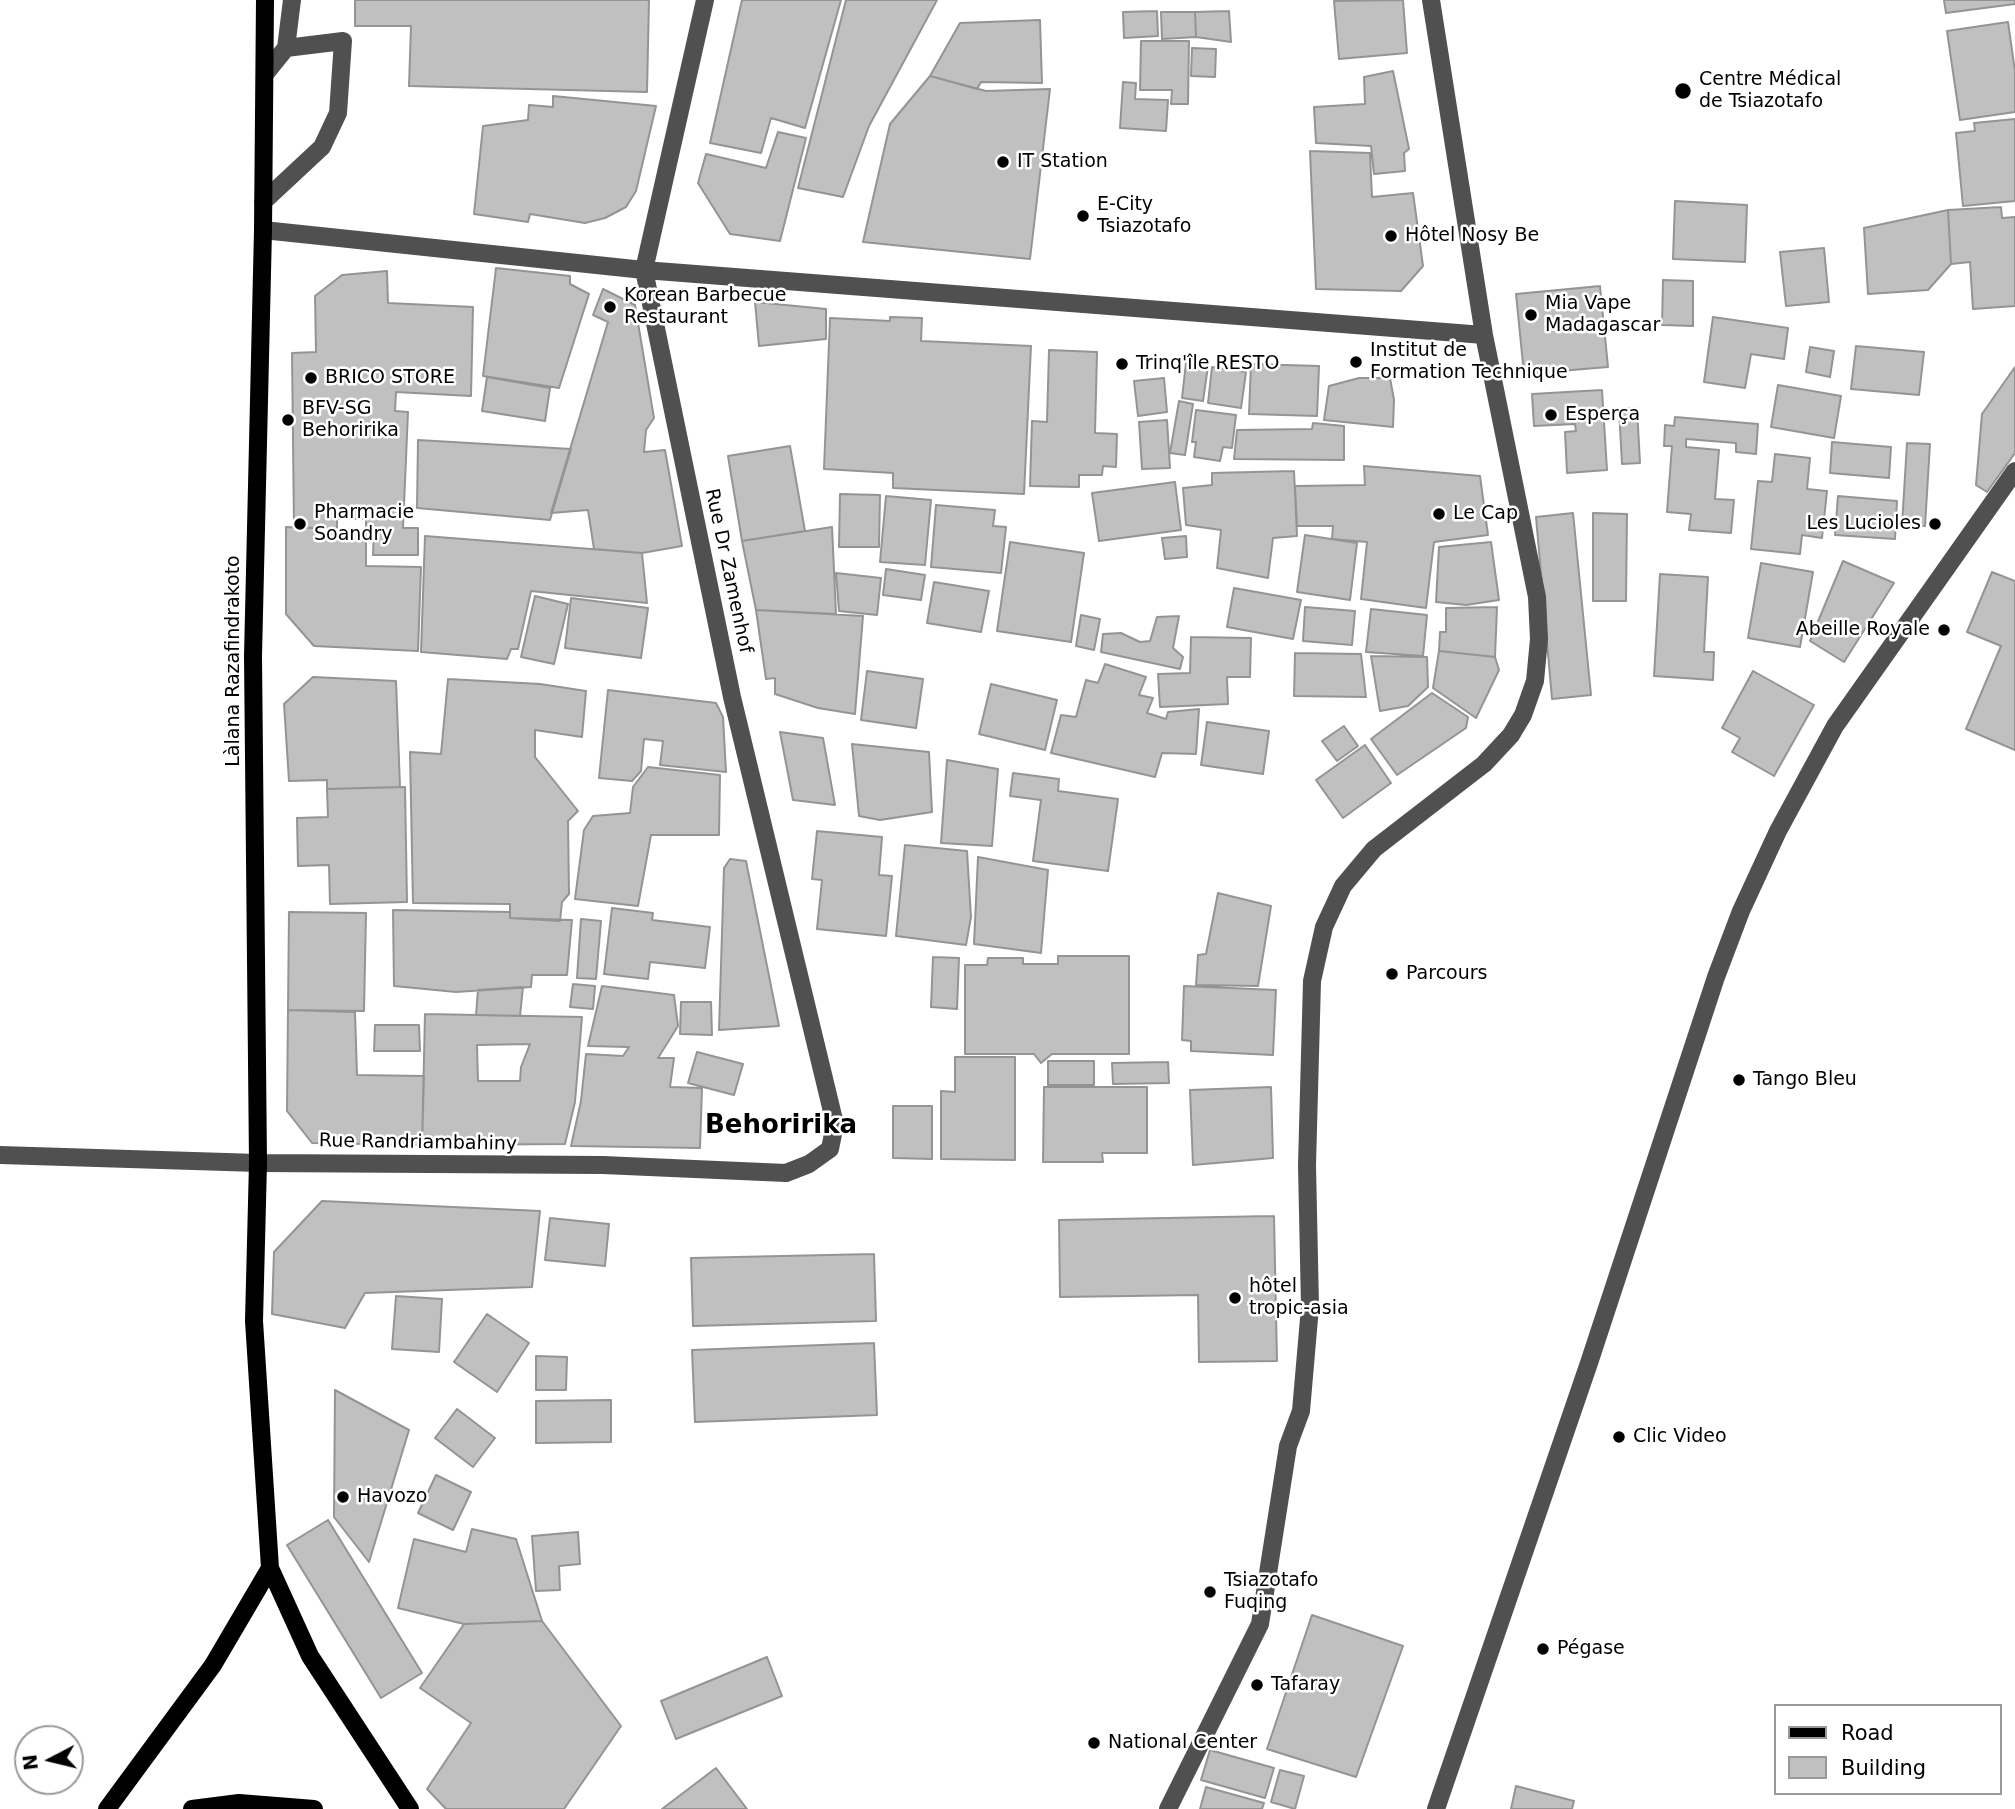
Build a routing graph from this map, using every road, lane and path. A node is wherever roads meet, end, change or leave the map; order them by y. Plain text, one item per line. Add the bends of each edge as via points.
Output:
1 (265, 0) edge
2 (292, 0) edge
3 (705, 0) edge
4 (1431, 0) edge
5 (286, 48) junction
6 (265, 74) junction
7 (264, 202) junction
8 (263, 230) junction
9 (644, 270) junction
10 (1484, 335) junction
11 (2015, 471) edge
12 (830, 1149) joint
13 (0, 1155) edge
14 (258, 1163) junction
15 (270, 1567) junction
16 (107, 1809) edge
17 (192, 1809) edge
18 (314, 1809) edge
19 (410, 1809) edge
20 (1168, 1809) edge
21 (1436, 1809) edge

1 - 6 main road, Làlana Razafindrakoto
2 - 5 street
3 - 9 street, Rue Dr Zamenhof
4 - 10 street
5 - 6 street
5 - 7 street via 343,41 338,113 322,147
6 - 7 main road, Làlana Razafindrakoto
7 - 8 main road, Làlana Razafindrakoto
8 - 9 street
8 - 14 main road, Làlana Razafindrakoto via 253,656
9 - 10 street
9 - 12 street, Rue Dr Zamenhof via 732,697 835,1124
10 - 20 street via 1537,597 1535,681 1511,735 1484,764 1374,849 1343,886 1324,928 1312,981 1307,1165 1310,1307 1301,1411 1288,1446 1260,1624
11 - 21 street via 1835,726 1741,911
12 - 14 street, Rue Randriambahiny via 786,1173 603,1165
13 - 14 street, Rue Randriambahiny
14 - 15 main road, Làlana Razafindrakoto via 254,1321
15 - 16 main road via 213,1665
15 - 19 main road via 310,1656
17 - 18 main road via 239,1803

